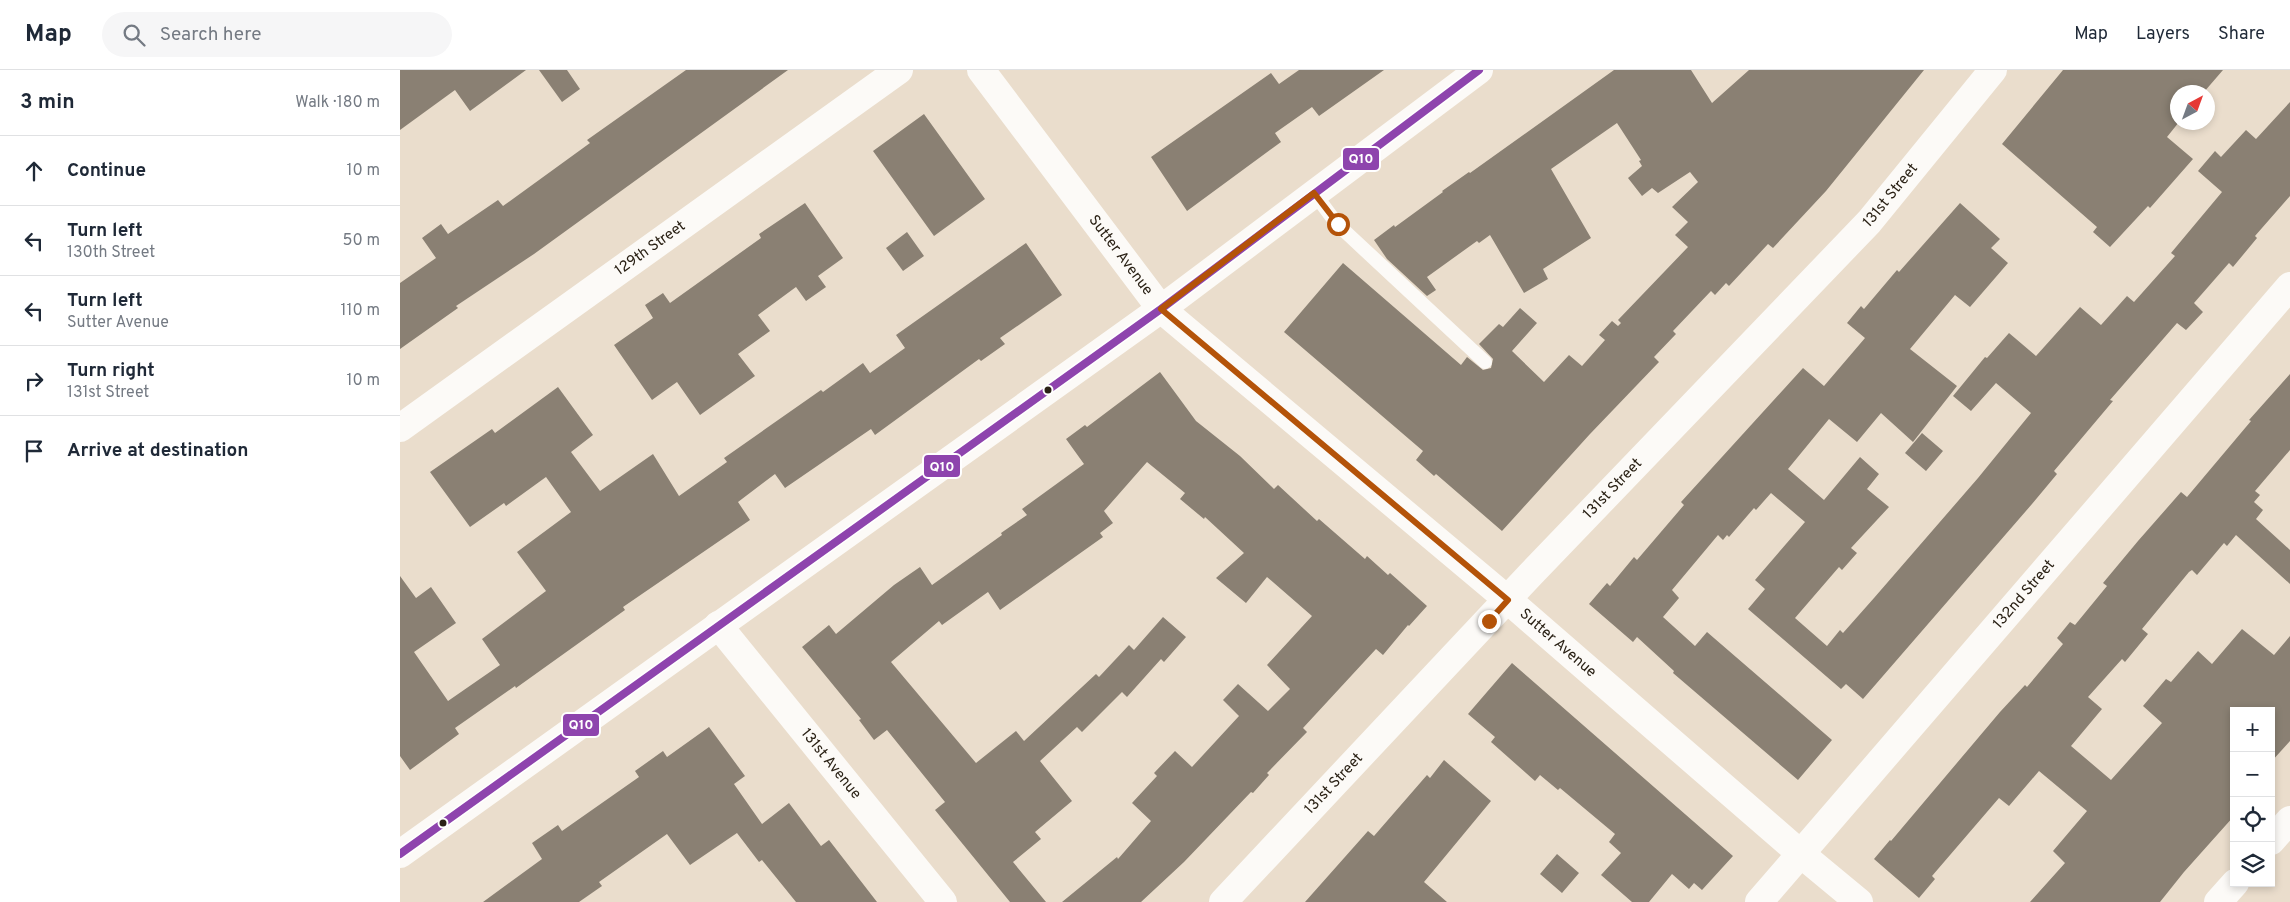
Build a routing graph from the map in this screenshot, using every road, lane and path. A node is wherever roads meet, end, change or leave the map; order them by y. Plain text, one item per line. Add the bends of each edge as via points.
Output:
1 (899, 70) edge
2 (980, 70) edge
3 (1479, 70) edge
4 (1993, 70) edge
5 (1314, 193) junction
6 (2290, 286) edge
7 (1161, 309) junction
8 (1485, 362) dead end
9 (400, 428) edge
10 (1508, 600) junction
11 (718, 626) junction
12 (2290, 820) edge
13 (2275, 837) edge
14 (400, 854) edge
15 (1801, 854) junction
16 (2231, 887) edge
17 (943, 902) edge
18 (1223, 902) edge
19 (1759, 902) edge
20 (1859, 902) edge
21 (2218, 902) edge

1 - 9 street, 129th Street
2 - 7 street, Sutter Avenue
3 - 5 street
4 - 10 street, 131st Street via 1869,222
5 - 7 street
5 - 8 lane via 1338,224
6 - 15 street, 132nd Street
7 - 10 street, Sutter Avenue
7 - 11 street
10 - 15 street, Sutter Avenue
10 - 18 street, 131st Street
11 - 14 street
11 - 17 street, 131st Avenue
12 - 13 street
15 - 19 street, 132nd Street
15 - 20 street, Sutter Avenue
16 - 21 street

